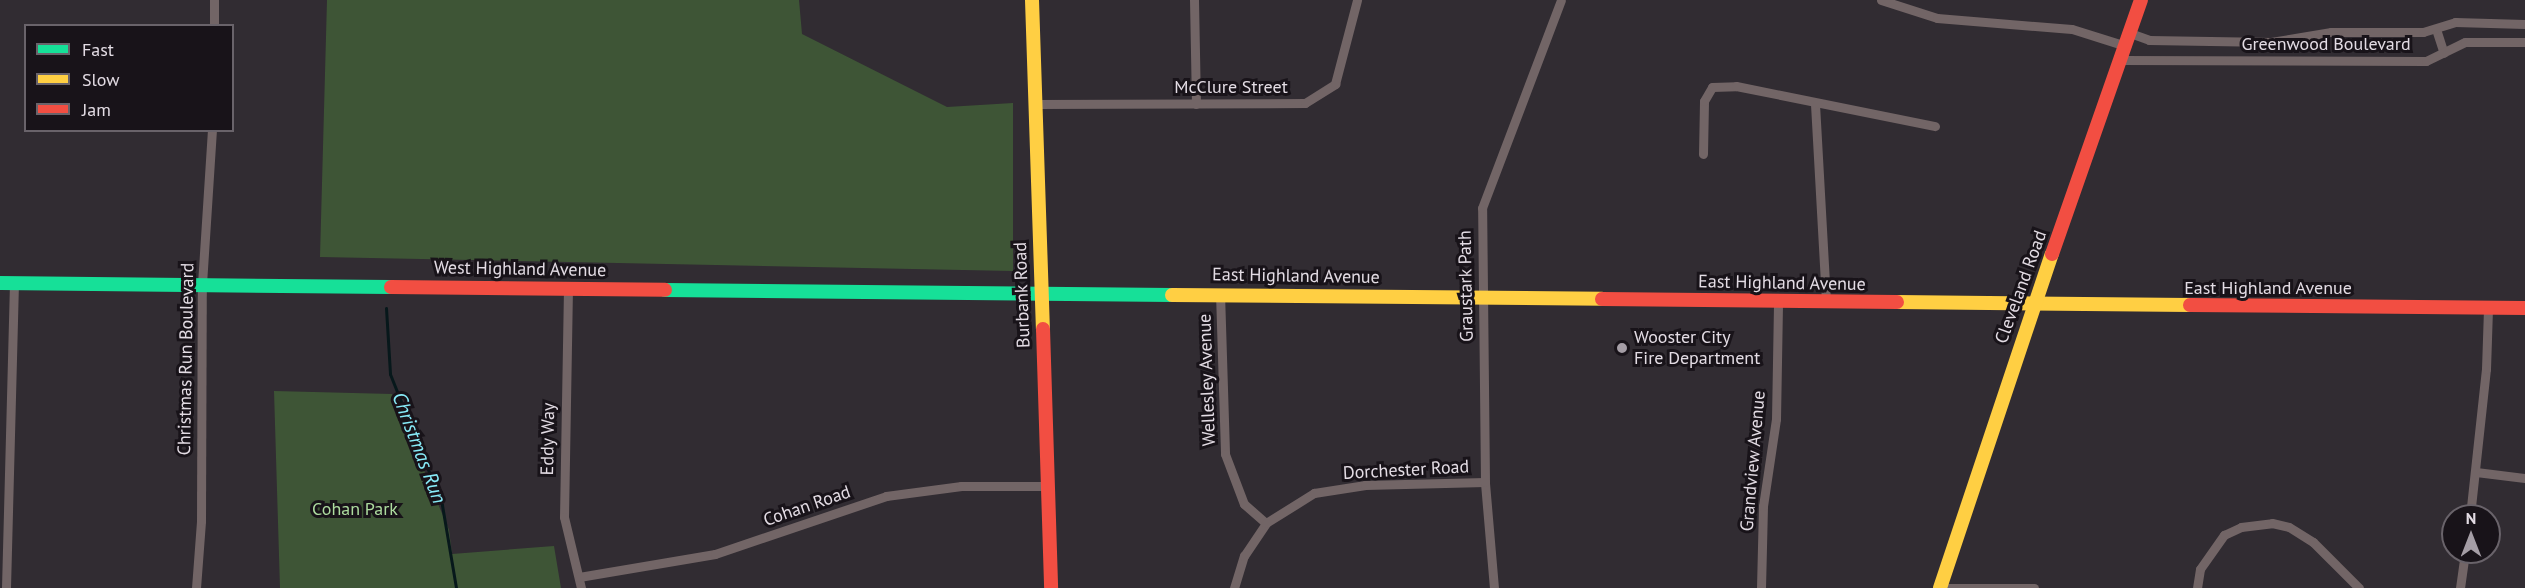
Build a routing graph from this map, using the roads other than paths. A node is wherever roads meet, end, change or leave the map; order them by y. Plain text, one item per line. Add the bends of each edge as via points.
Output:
1 (214, 0) edge
2 (1032, 0) edge
3 (1194, 0) edge
4 (1357, 0) edge
5 (1561, 0) edge
6 (1881, 0) edge
7 (2141, 0) edge
8 (214, 24) edge
9 (2525, 24) edge
10 (2436, 29) junction
11 (2128, 39) junction
12 (2232, 41) junction
13 (2525, 42) edge
14 (2444, 53) junction
15 (2232, 59) junction
16 (2122, 60) junction
17 (1035, 104) junction
18 (1196, 104) junction
19 (1815, 104) junction
20 (1935, 126) dead end
21 (212, 132) edge
22 (1703, 154) dead end
23 (7, 283) edge
24 (202, 284) junction
25 (568, 288) junction
26 (1039, 291) junction
27 (1220, 293) junction
28 (1480, 296) junction
29 (1778, 300) junction
30 (1826, 302) junction
31 (2034, 304) junction
32 (2488, 308) junction
33 (2525, 308) edge
34 (2476, 472) junction
35 (2525, 478) edge
36 (1485, 482) junction
37 (1048, 486) junction
38 (2472, 504) edge
39 (1266, 524) junction
40 (2463, 564) edge
41 (579, 578) junction
42 (6, 588) edge
43 (196, 588) edge
44 (580, 588) edge
45 (1051, 588) edge
46 (1234, 588) edge
47 (1493, 588) edge
48 (1761, 588) edge
49 (1940, 588) edge
50 (2034, 588) edge
51 (2197, 588) edge
52 (2359, 588) edge
53 (2460, 588) edge

1 - 8 street
2 - 17 street, Burbank Road
3 - 18 street
4 - 18 street, McClure Street via 1344,63 1324,95 1305,103
5 - 28 street, Graustark Path via 1486,189
6 - 11 street, Greenwood Boulevard via 1936,18 2072,29
7 - 11 street, Cleveland Road
9 - 10 street, Greenwood Boulevard via 2455,22
10 - 12 street, Greenwood Boulevard
10 - 14 street
11 - 12 street, Greenwood Boulevard
11 - 16 street, Cleveland Road
12 - 15 street
13 - 14 street, Greenwood Boulevard via 2465,42
14 - 15 street, Greenwood Boulevard via 2426,61
15 - 16 street, Greenwood Boulevard
16 - 31 street, Cleveland Road
17 - 18 street, McClure Street
17 - 26 street, Burbank Road
19 - 20 street
19 - 22 street via 1736,86 1712,87 1704,100
19 - 30 street
21 - 24 street, Christmas Run Boulevard
23 - 24 street, West Highland Avenue
23 - 42 street
24 - 25 street, West Highland Avenue
24 - 43 street, Christmas Run Boulevard via 201,521
25 - 26 street, West Highland Avenue
25 - 41 street, Eddy Way via 564,517
26 - 27 street, East Highland Avenue
26 - 37 street, Burbank Road
27 - 28 street, East Highland Avenue
27 - 39 street, Wellesley Avenue via 1225,454 1244,504
28 - 29 street, East Highland Avenue
28 - 36 street, Graustark Path
29 - 30 street, East Highland Avenue
29 - 48 street, Grandview Avenue via 1776,419 1763,506
30 - 31 street, East Highland Avenue
31 - 32 street, East Highland Avenue
31 - 49 street, Cleveland Road
32 - 33 street, East Highland Avenue
32 - 34 street
34 - 35 street
34 - 38 street
36 - 39 street, Dorchester Road via 1365,485 1314,493
36 - 47 street, Graustark Path
37 - 41 street, Cohan Road via 961,486 886,496 715,554
37 - 45 street, Burbank Road
39 - 46 street, Dorchester Road via 1244,556
40 - 53 street
41 - 44 street, Eddy Way
49 - 50 street
51 - 52 street via 2200,569 2224,535 2241,527 2272,523 2289,527 2313,542

